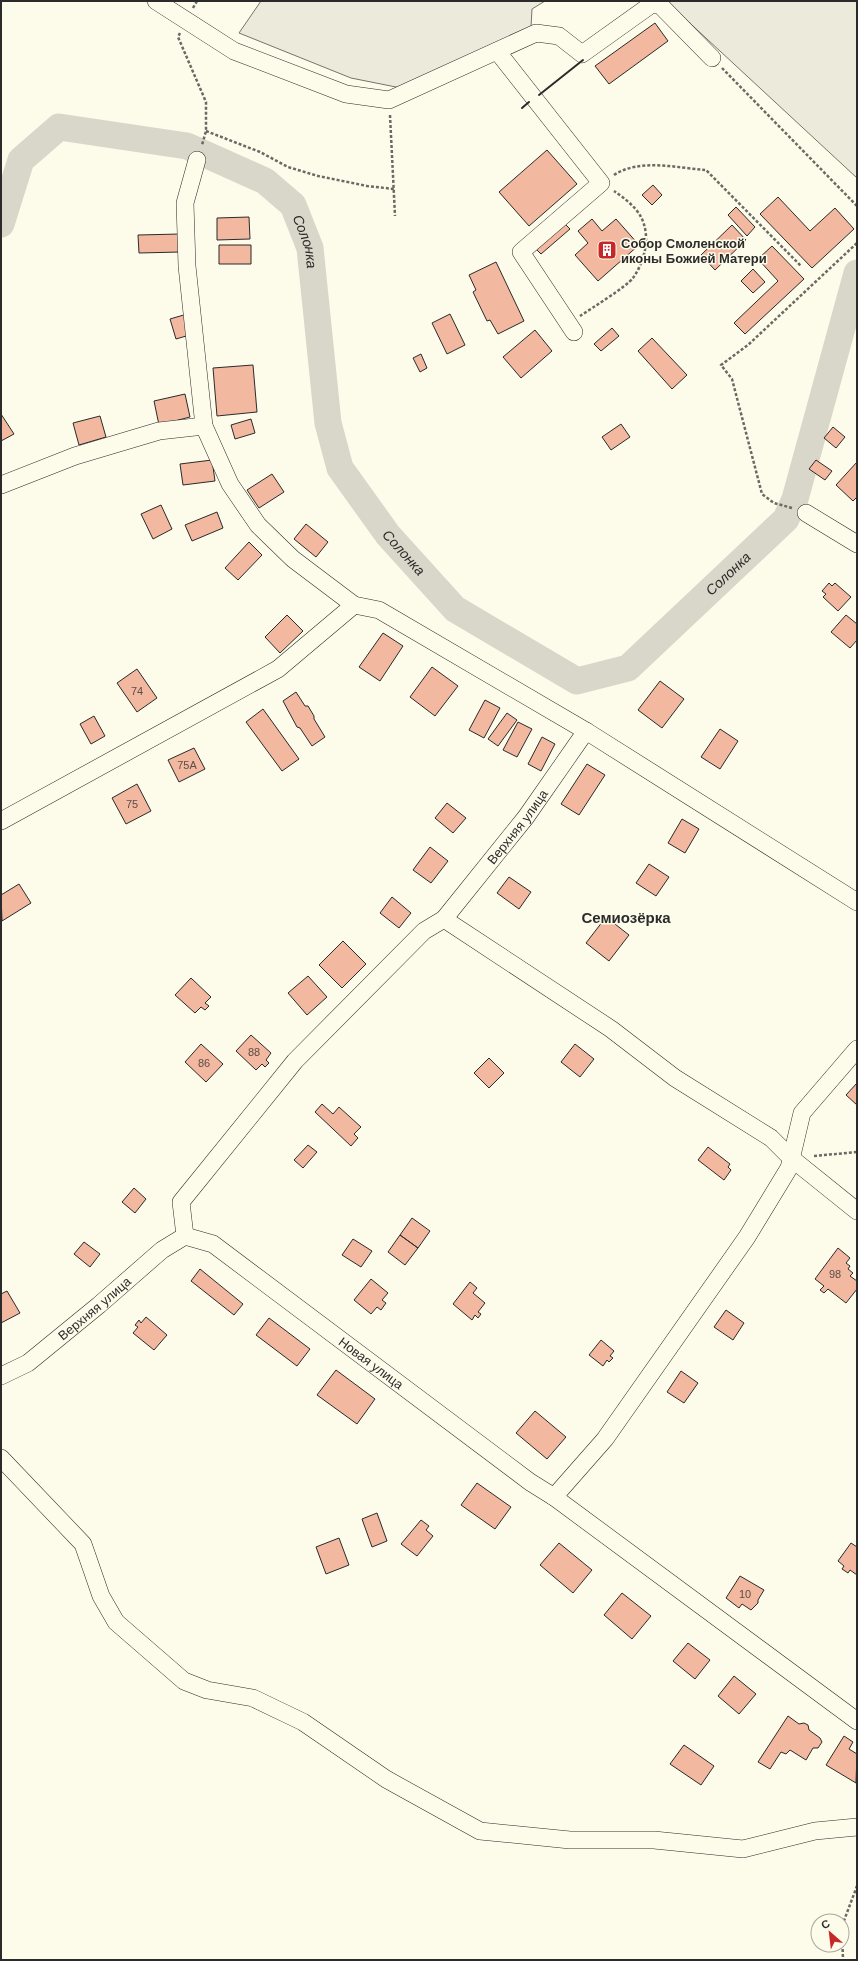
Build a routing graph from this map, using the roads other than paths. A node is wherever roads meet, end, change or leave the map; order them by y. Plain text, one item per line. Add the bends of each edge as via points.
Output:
1 (156, 1) edge
2 (497, 51) junction
3 (712, 58) road end
4 (197, 160) dead end
5 (571, 328) road end
6 (204, 426) junction
7 (1, 484) edge
8 (806, 513) dead end
9 (857, 544) edge
10 (354, 605) junction
11 (586, 731) junction
12 (1, 821) edge
13 (857, 902) edge
14 (444, 919) junction
15 (857, 1049) edge
16 (791, 1158) junction
17 (857, 1211) edge
18 (185, 1236) junction
19 (1, 1376) edge
20 (1, 1458) edge
21 (554, 1497) junction
22 (857, 1721) edge
23 (857, 1826) edge

1 - 2 street via 234,52 346,94 389,100
2 - 3 street via 536,33 558,36 582,54 652,4 660,5
2 - 5 street via 601,183 521,252
4 - 6 street via 185,203 187,266
6 - 7 street via 159,431 75,456
6 - 10 street via 230,484 258,525 293,559
8 - 9 street
10 - 11 street via 379,610
10 - 12 street via 278,669
11 - 13 street
11 - 14 street, Верхняя улица via 526,817
14 - 16 street via 611,1029 675,1078 771,1138
14 - 18 street via 424,931 295,1061 181,1202
15 - 16 street via 802,1113
16 - 17 street
16 - 21 street via 789,1168 747,1237 679,1336 605,1439
18 - 19 street, Верхняя улица via 162,1250 28,1362
18 - 21 street, Новая улица via 213,1244 530,1482
20 - 23 street via 83,1544 101,1596 116,1622 184,1681 207,1690 253,1698 303,1722 386,1779 480,1831 570,1840 654,1840 743,1848 815,1831
21 - 22 street, Новая улица

